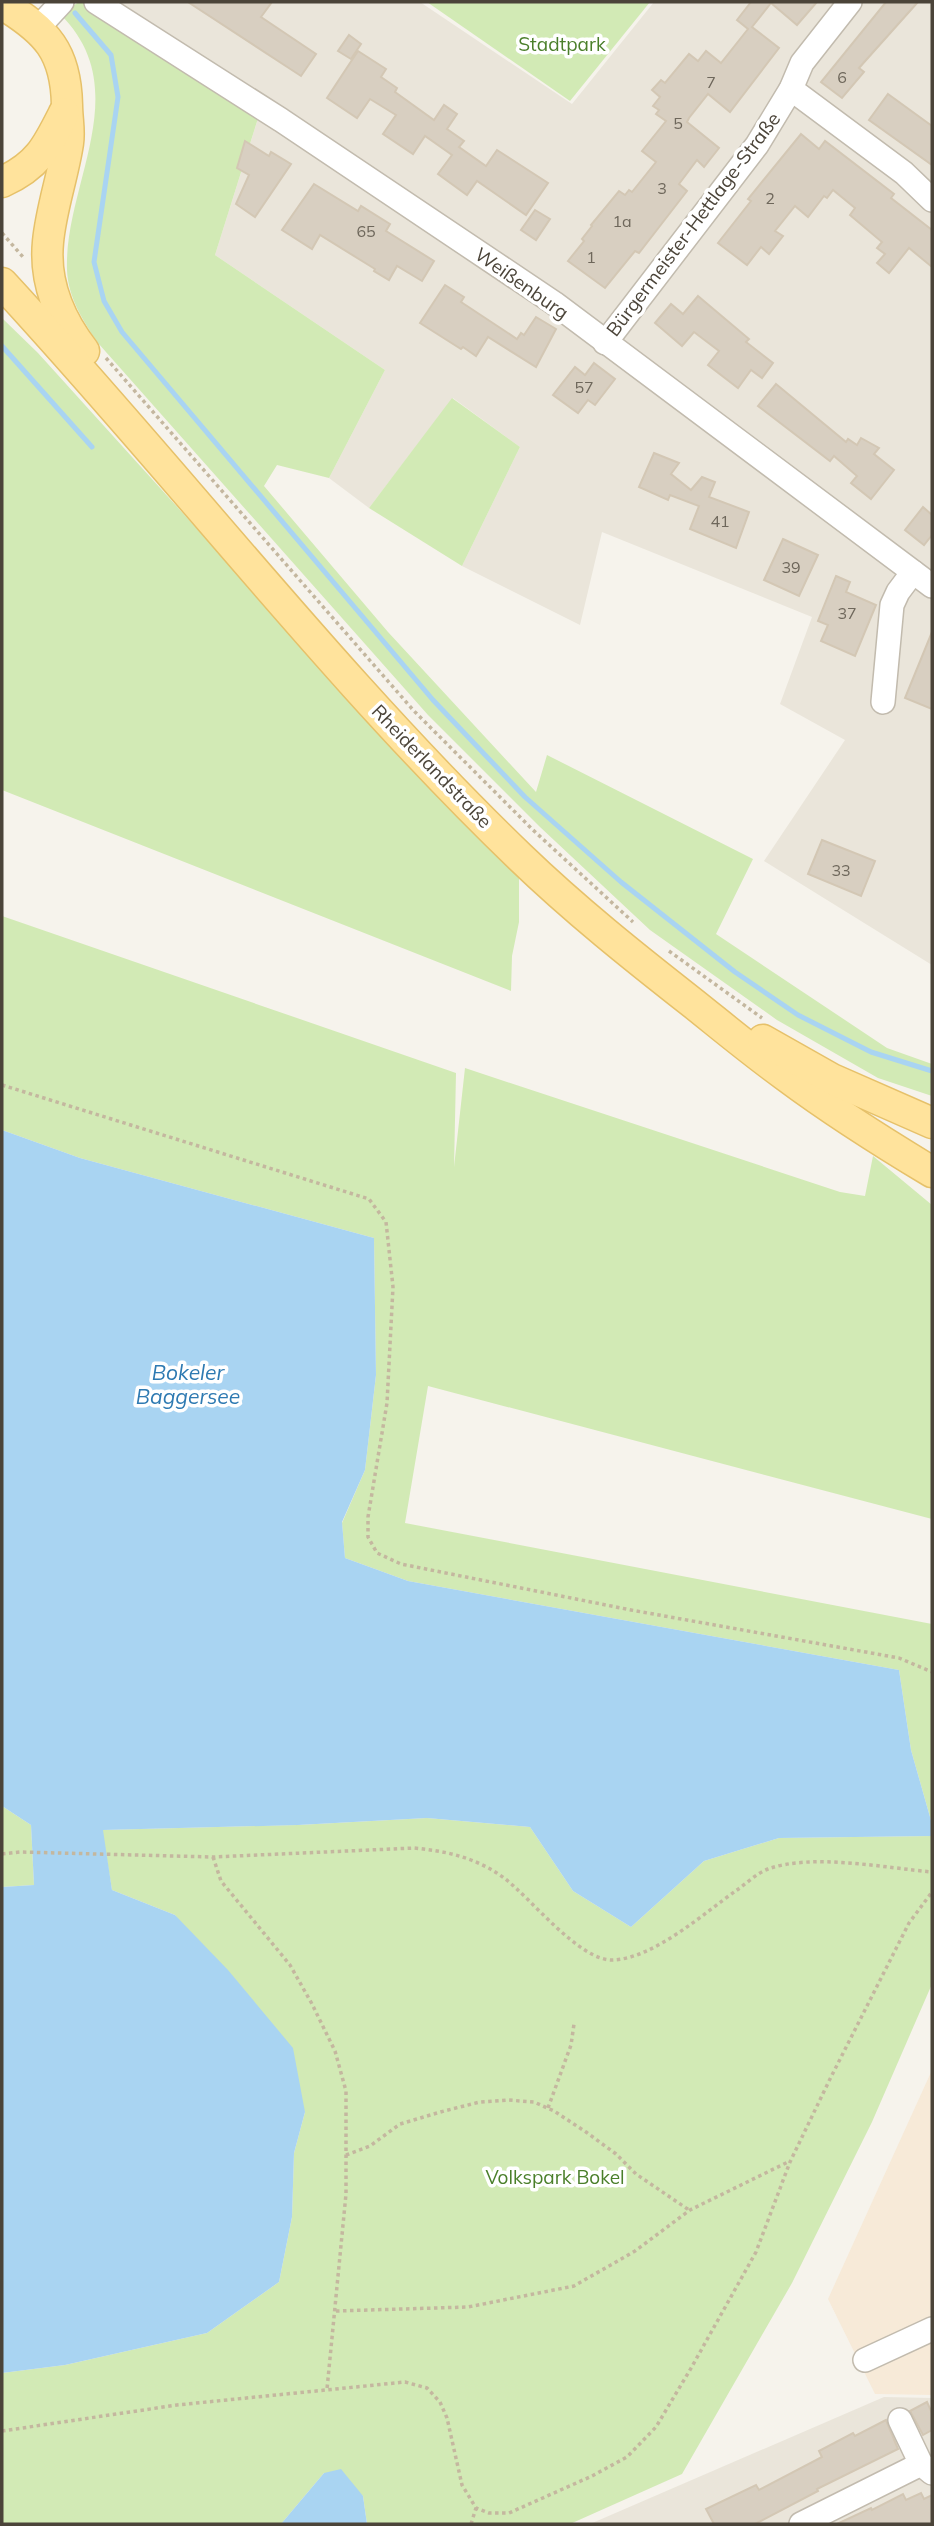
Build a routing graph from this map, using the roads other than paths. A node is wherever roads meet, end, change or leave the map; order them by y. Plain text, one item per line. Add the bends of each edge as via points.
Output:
1 (62, 2) edge
2 (96, 2) edge
3 (850, 2) edge
4 (2, 4) edge
5 (37, 29) junction
6 (791, 89) junction
7 (67, 106) junction
8 (2, 182) edge
9 (932, 200) edge
10 (2, 283) edge
11 (2, 304) edge
12 (605, 343) junction
13 (62, 348) junction
14 (102, 393) junction
15 (913, 572) junction
16 (932, 586) edge
17 (883, 702) dead end
18 (709, 1016) junction
19 (932, 1123) edge
20 (932, 1172) edge
21 (932, 2329) edge
22 (865, 2360) dead end
23 (900, 2420) dead end
24 (927, 2469) edge
25 (801, 2524) edge

1 - 5 street
2 - 12 street, Weißenburg via 338,158 554,303
3 - 6 street, Bürgermeister-Hettlage-Straße via 802,63
4 - 5 main road
5 - 7 main road via 61,62
6 - 9 street via 904,173
6 - 12 street, Bürgermeister-Hettlage-Straße via 757,145
7 - 8 main road via 33,164
7 - 14 main road via 69,141 48,243 48,271 62,318 95,366
10 - 13 main road, Rheiderlandstraße
11 - 13 main road via 40,345
12 - 15 street, Weißenburg
13 - 14 main road, Rheiderlandstraße
14 - 18 main road, Rheiderlandstraße via 433,770 611,939
15 - 16 street, Weißenburg
15 - 17 street via 892,605
18 - 19 main road via 762,1039 832,1079
18 - 20 main road, Rheiderlandstraße via 783,1075
21 - 22 street
23 - 24 street
24 - 25 street

